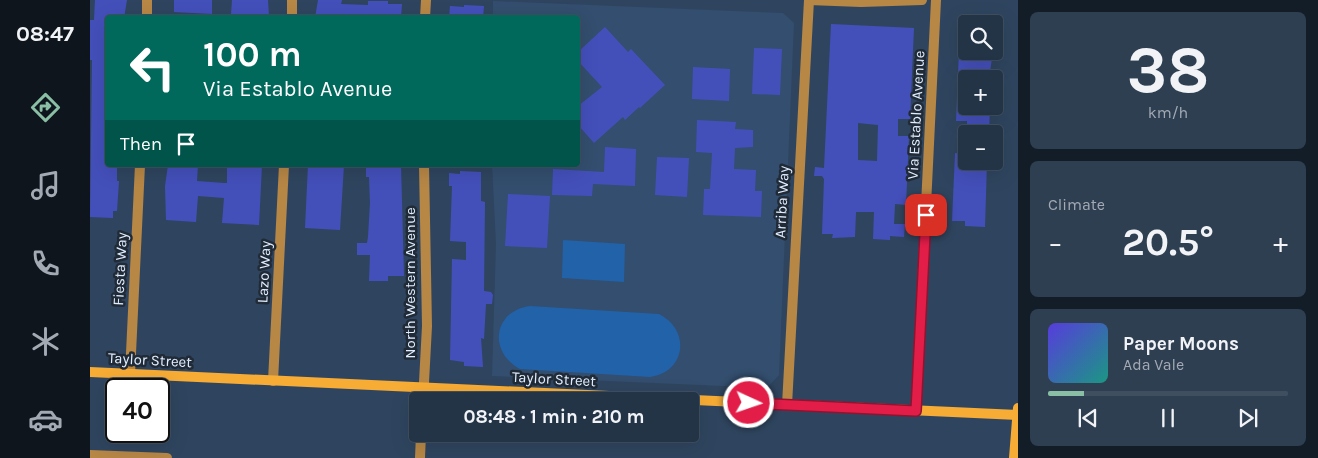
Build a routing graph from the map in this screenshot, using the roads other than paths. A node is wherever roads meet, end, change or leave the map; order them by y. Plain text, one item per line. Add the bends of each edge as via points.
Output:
1 (147, 0) edge
2 (292, 0) edge
3 (426, 0) edge
4 (810, 0) edge
5 (922, 0) edge
6 (936, 0) edge
7 (147, 15) edge
8 (292, 15) edge
9 (425, 15) edge
10 (140, 167) edge
11 (284, 167) edge
12 (424, 167) edge
13 (90, 372) edge
14 (130, 374) junction
15 (273, 381) junction
16 (424, 388) junction
17 (424, 392) edge
18 (787, 405) junction
19 (916, 411) junction
20 (1018, 413) edge
21 (421, 442) edge
22 (90, 454) edge
23 (167, 458) edge
24 (420, 458) edge
25 (1014, 458) edge

1 - 7 street
2 - 8 street
3 - 9 street
4 - 5 street
4 - 18 street, Arriba Way
6 - 19 street, Via Establo Avenue
10 - 14 street, Fiesta Way
11 - 15 street, Lazo Way
12 - 16 street, North Western Avenue via 427,326
13 - 14 street, Taylor Street
14 - 15 street, Taylor Street
15 - 16 street, Taylor Street
16 - 17 street, North Western Avenue
16 - 18 street, Taylor Street
18 - 19 street, Taylor Street
19 - 20 street, Taylor Street
20 - 25 street
21 - 24 street
22 - 23 street

